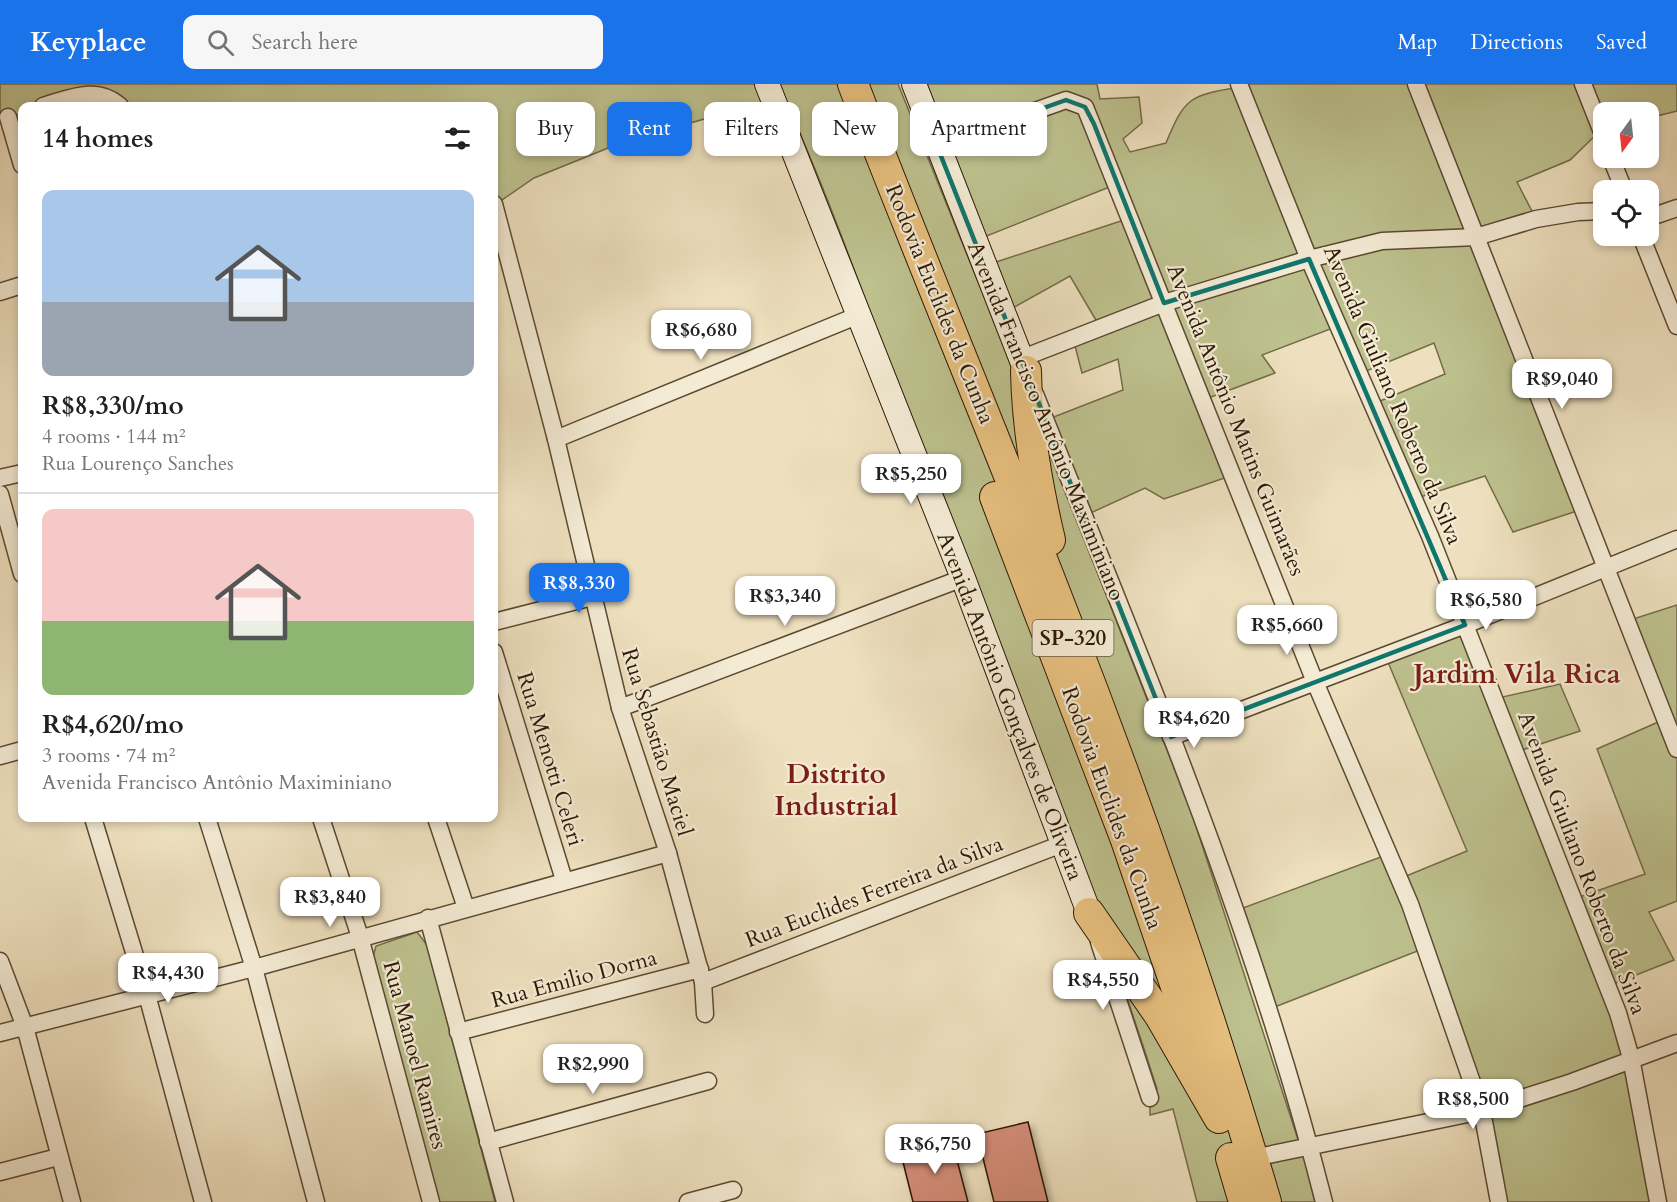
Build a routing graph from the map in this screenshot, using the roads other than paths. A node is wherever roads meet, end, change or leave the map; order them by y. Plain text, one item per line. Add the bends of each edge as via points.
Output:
1 (767, 84) edge
2 (831, 84) edge
3 (853, 84) edge
4 (914, 84) edge
5 (1239, 84) edge
6 (1416, 84) edge
7 (1583, 84) edge
8 (57, 102) edge
9 (114, 102) edge
10 (921, 102) edge
11 (1047, 107) edge
12 (1593, 109) edge
13 (10, 117) edge
14 (18, 149) edge
15 (942, 156) edge
16 (1677, 208) edge
17 (1593, 211) edge
18 (1659, 214) edge
19 (498, 219) edge
20 (1476, 237) junction
21 (1645, 246) edge
22 (1309, 259) junction
23 (18, 286) edge
24 (0, 292) edge
25 (1164, 303) junction
26 (859, 315) junction
27 (1677, 326) edge
28 (1023, 365) junction
29 (556, 439) junction
30 (18, 474) edge
31 (0, 478) edge
32 (0, 494) edge
33 (1677, 539) edge
34 (18, 559) edge
35 (1605, 567) junction
36 (963, 578) junction
37 (592, 597) junction
38 (1064, 614) junction
39 (498, 621) edge
40 (1465, 625) junction
41 (498, 665) edge
42 (1315, 682) junction
43 (620, 708) junction
44 (1171, 737) junction
45 (1677, 749) edge
46 (18, 751) edge
47 (0, 756) edge
48 (94, 822) edge
49 (208, 822) edge
50 (322, 822) edge
51 (437, 822) edge
52 (1062, 844) junction
53 (668, 853) junction
54 (564, 880) junction
55 (466, 908) junction
56 (1089, 913) junction
57 (428, 918) junction
58 (360, 937) junction
59 (0, 961) edge
60 (254, 968) junction
61 (702, 976) junction
62 (147, 995) junction
63 (705, 1014) dead end
64 (25, 1027) junction
65 (458, 1032) junction
66 (0, 1034) edge
67 (1677, 1043) edge
68 (1631, 1058) junction
69 (708, 1081) dead end
70 (1150, 1098) dead end
71 (1482, 1111) junction
72 (1219, 1118) junction
73 (488, 1142) junction
74 (1310, 1145) junction
75 (58, 1157) junction
76 (1253, 1158) junction
77 (0, 1172) edge
78 (733, 1190) dead end
79 (72, 1202) edge
80 (203, 1202) edge
81 (316, 1202) edge
82 (430, 1202) edge
83 (505, 1202) edge
84 (688, 1202) edge
85 (1244, 1202) edge
86 (1266, 1202) edge
87 (1324, 1202) edge
88 (1499, 1202) edge
89 (1658, 1202) edge

1 - 26 main road, Avenida Antônio Gonçalves de Oliveira
2 - 72 highway, Rodovia Euclides da Cunha / SP-320 via 963,413 1126,840
3 - 38 highway, Rodovia Euclides da Cunha / SP-320
4 - 10 main road, Avenida Francisco Antônio Maximiniano
5 - 22 street, Avenida Giuliano Roberto da Silva
6 - 20 street
7 - 12 street
8 - 9 street via 99,94
11 - 25 street, Avenida Antônio Matins Guimarães via 1066,100 1085,107
13 - 14 street
15 - 28 main road, Avenida Francisco Antônio Maximiniano
16 - 18 street
17 - 20 street via 1536,219
19 - 29 street, Rua Sebastião Maciel
20 - 22 street via 1382,241
20 - 35 street
21 - 27 street
22 - 25 street
22 - 40 street, Avenida Giuliano Roberto da Silva
23 - 24 street
25 - 28 street
25 - 42 street, Avenida Antônio Matins Guimarães
26 - 29 street
26 - 36 main road, Avenida Antônio Gonçalves de Oliveira
28 - 38 highway via 1041,506
28 - 44 street, Avenida Francisco Antônio Maximiniano
29 - 37 street, Rua Sebastião Maciel
30 - 31 street
32 - 34 street
33 - 35 street
35 - 40 street
35 - 45 street
36 - 43 street
36 - 52 main road, Avenida Antônio Gonçalves de Oliveira
37 - 39 street
37 - 43 street, Rua Sebastião Maciel
38 - 76 highway, Rodovia Euclides da Cunha / SP-320 via 1185,944
40 - 42 street
40 - 68 street, Avenida Giuliano Roberto da Silva via 1618,1013
41 - 54 street, Rua Menotti Celeri
42 - 44 street
42 - 71 street, Avenida Antônio Matins Guimarães via 1410,904
43 - 53 street, Rua Sebastião Maciel
44 - 74 street, Avenida Francisco Antônio Maximiniano via 1240,924
46 - 47 street
48 - 62 street
49 - 60 street
50 - 58 street, Rua Manoel Ramires
51 - 55 street
52 - 56 main road, Avenida Antônio Gonçalves de Oliveira
52 - 61 street, Rua Euclides Ferreira da Silva
53 - 54 street
53 - 61 street, Rua Sebastião Maciel
54 - 55 street
55 - 57 street
56 - 70 street, Avenida Antônio Gonçalves de Oliveira
56 - 72 highway via 1160,1016
57 - 58 street
57 - 65 street
58 - 60 street
58 - 82 street, Rua Manoel Ramires
59 - 64 street
60 - 62 street
60 - 81 street
61 - 63 street, Rua Sebastião Maciel
61 - 65 street, Rua Emilio Dorna
62 - 64 street
62 - 80 street
64 - 66 street
64 - 75 street
65 - 73 street
67 - 68 street
68 - 71 street
68 - 89 street, Avenida Giuliano Roberto da Silva
69 - 73 street
71 - 74 street
71 - 88 street, Avenida Antônio Matins Guimarães
72 - 85 highway, Rodovia Euclides da Cunha / SP-320
73 - 83 street
74 - 76 street
74 - 87 street, Avenida Francisco Antônio Maximiniano
75 - 77 street
75 - 79 street
76 - 86 highway, Rodovia Euclides da Cunha / SP-320
78 - 84 street

